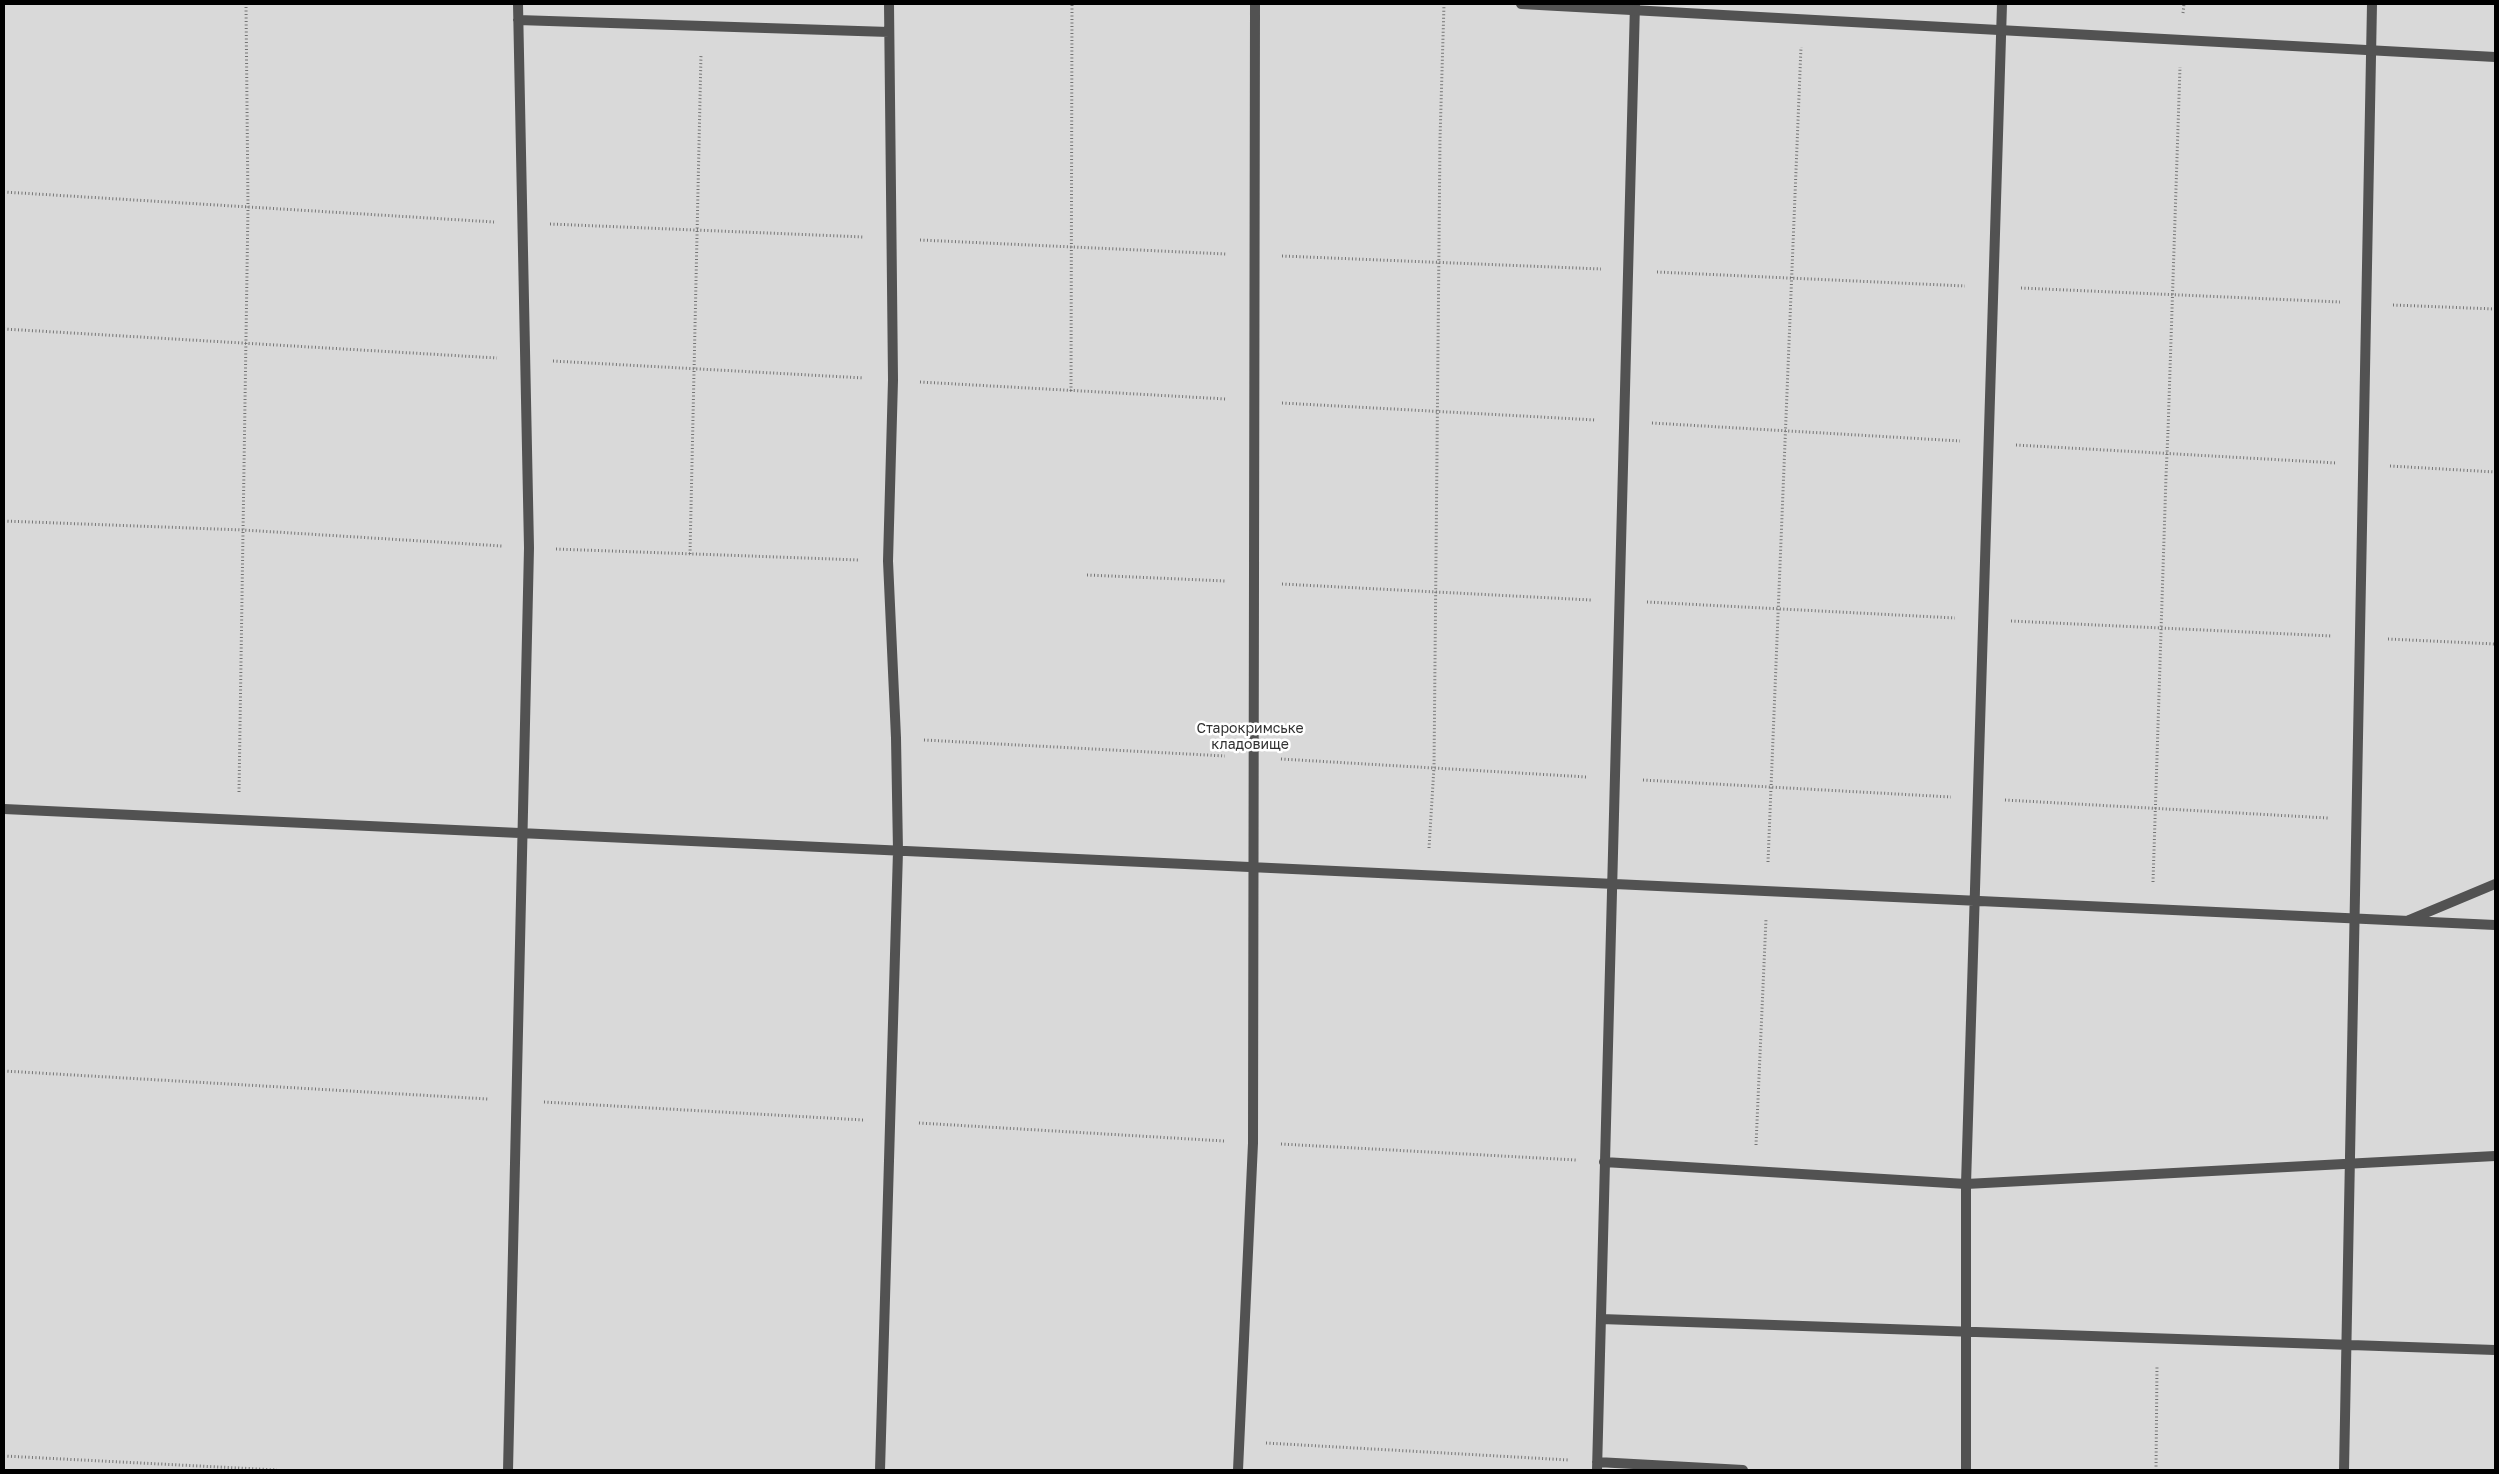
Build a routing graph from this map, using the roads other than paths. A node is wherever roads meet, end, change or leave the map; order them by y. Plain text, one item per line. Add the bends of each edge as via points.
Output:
1 (518, 4) edge
2 (889, 4) edge
3 (1255, 4) edge
4 (1521, 4) edge
5 (2002, 4) edge
6 (2372, 4) edge
7 (1635, 7) edge
8 (518, 20) junction
9 (2000, 30) junction
10 (890, 32) junction
11 (2369, 51) junction
12 (2495, 57) edge
13 (4, 809) edge
14 (523, 833) junction
15 (898, 851) junction
16 (1253, 868) junction
17 (1611, 884) junction
18 (2495, 884) edge
19 (1975, 902) junction
20 (2354, 919) junction
21 (2406, 922) junction
22 (2495, 925) edge
23 (2495, 1156) edge
24 (1604, 1162) junction
25 (2350, 1164) junction
26 (1966, 1184) junction
27 (1601, 1319) junction
28 (1966, 1332) junction
29 (2346, 1347) junction
30 (2495, 1350) edge
31 (1597, 1466) edge
32 (508, 1470) edge
33 (880, 1470) edge
34 (1238, 1470) edge
35 (1743, 1470) edge
36 (1966, 1470) edge
37 (2344, 1470) edge

1 - 8 street
2 - 10 street
3 - 16 street
4 - 7 street
5 - 9 street
6 - 11 street
7 - 9 street
7 - 17 street
8 - 10 street
8 - 14 street via 529,548
9 - 11 street
9 - 19 street
10 - 15 street via 893,380 888,561
11 - 12 street
11 - 20 street
13 - 14 street
14 - 15 street
14 - 32 street
15 - 16 street
15 - 33 street
16 - 17 street
16 - 34 street via 1253,1143
17 - 19 street
17 - 24 street
18 - 21 street
19 - 20 street
19 - 26 street
20 - 21 street
20 - 25 street
21 - 22 street
23 - 25 street
24 - 26 street
24 - 27 street
25 - 26 street
25 - 29 street
26 - 28 street
27 - 28 street
27 - 31 street
28 - 29 street
28 - 36 street
29 - 30 street
29 - 37 street
31 - 35 street

